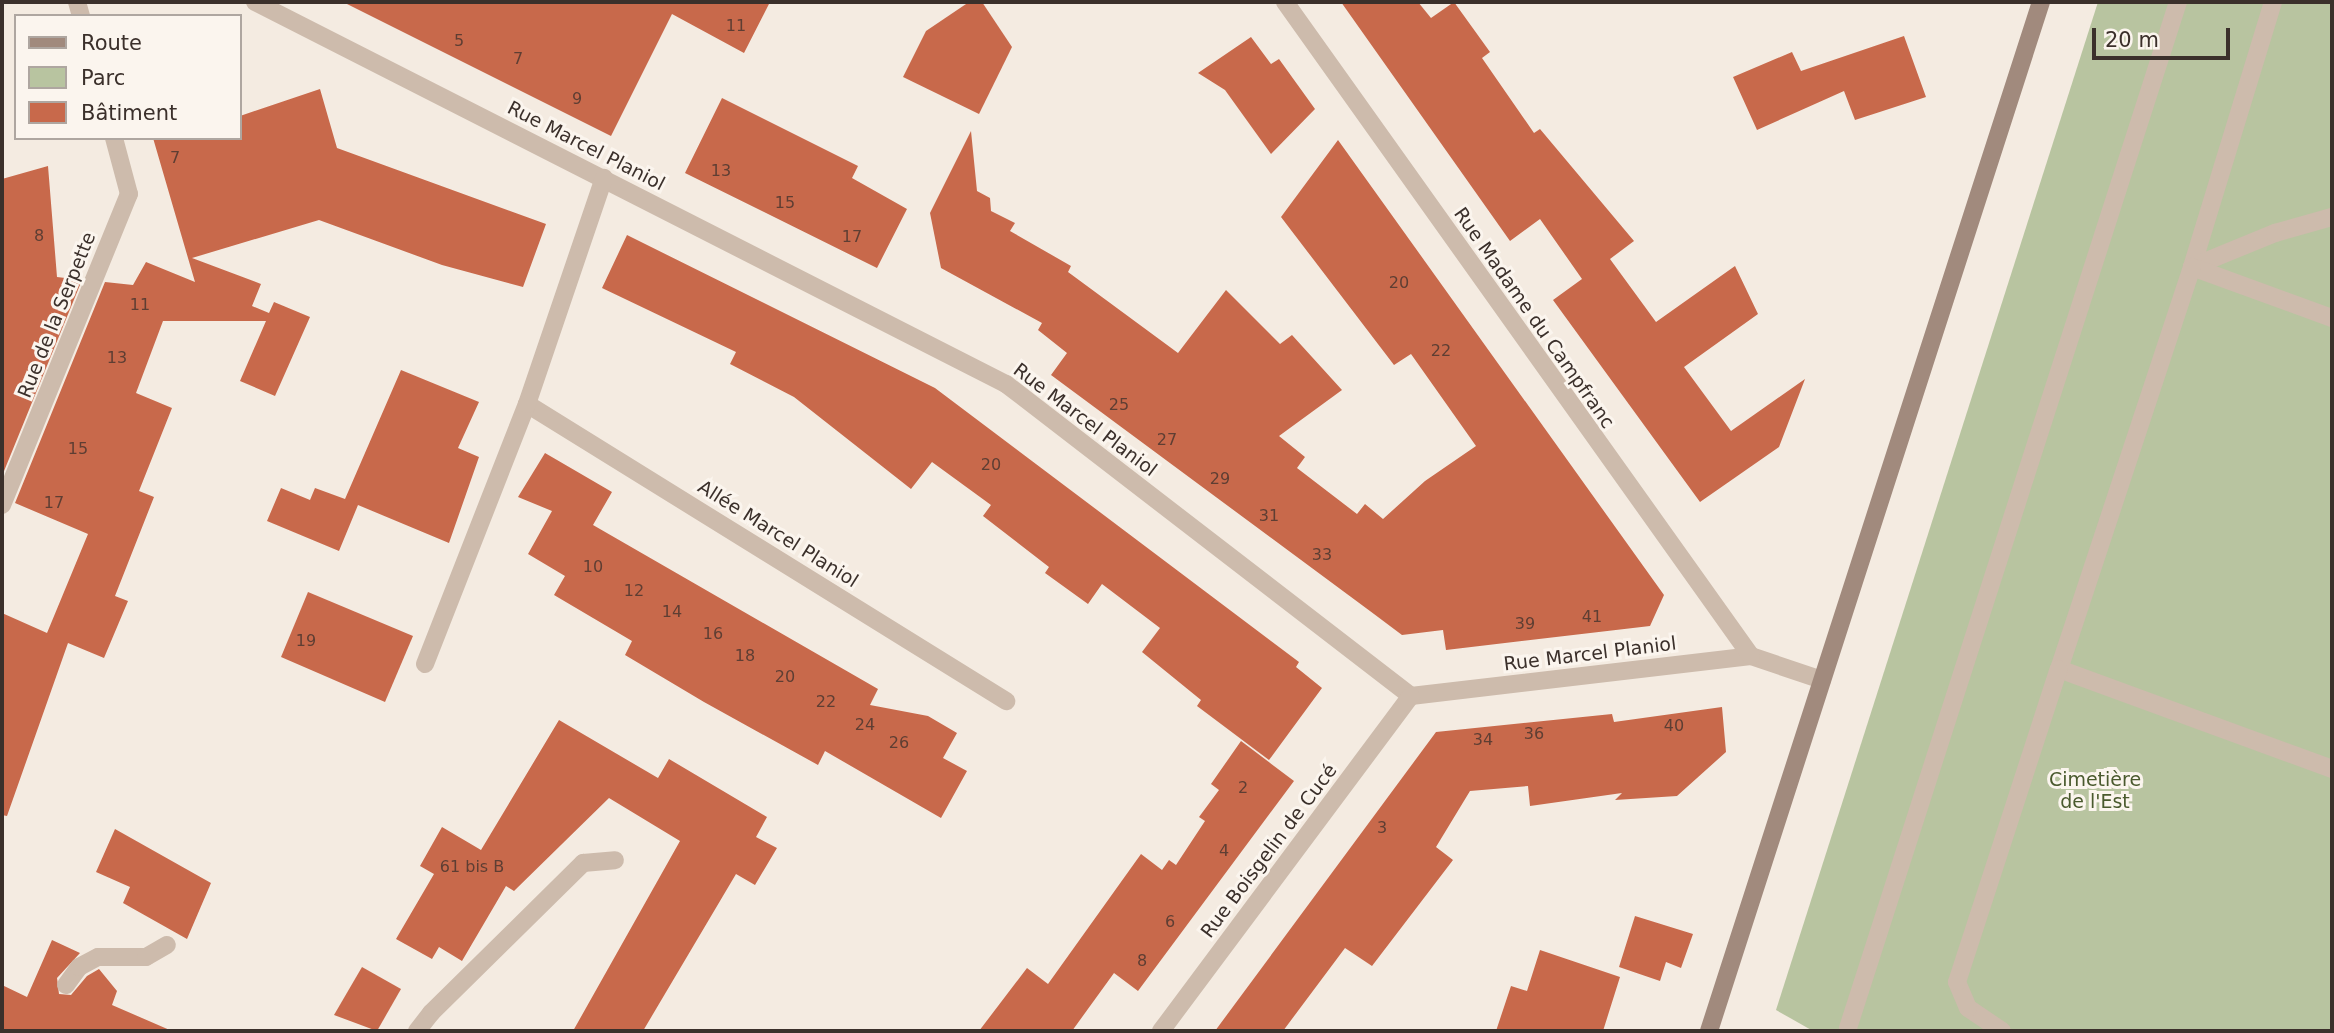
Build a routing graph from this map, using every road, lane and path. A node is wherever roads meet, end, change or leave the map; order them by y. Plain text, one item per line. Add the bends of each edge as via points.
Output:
1 (255, 2) edge
2 (1285, 2) edge
3 (2178, 2) edge
4 (2273, 2) edge
5 (2039, 5) edge
6 (115, 140) edge
7 (604, 178) junction
8 (2332, 217) edge
9 (2192, 267) junction
10 (2332, 318) edge
11 (527, 404) junction
12 (2, 505) edge
13 (1751, 656) junction
14 (425, 664) dead end
15 (2059, 669) junction
16 (1822, 680) junction
17 (1411, 696) junction
18 (1006, 701) dead end
19 (2332, 769) edge
20 (615, 860) dead end
21 (167, 945) dead end
22 (66, 985) dead end
23 (1848, 1028) dead end
24 (417, 1031) edge
25 (1161, 1031) edge
26 (1709, 1031) edge
27 (2002, 1031) edge

1 - 7 street, Rue Marcel Planiol
2 - 13 street, Rue Madame du Campfranc
3 - 23 street
4 - 9 street
5 - 16 main road
6 - 12 street, Rue de la Serpette via 129,194
7 - 11 street
7 - 17 street, Rue Marcel Planiol via 1006,384
8 - 9 street via 2274,233
9 - 10 street
9 - 15 street
11 - 14 street
11 - 18 street, Allée Marcel Planiol
13 - 16 street, Rue Marcel Planiol
13 - 17 street, Rue Marcel Planiol
15 - 19 street
15 - 27 street via 1956,982 1968,1009
16 - 26 main road
17 - 25 street, Rue Boisgelin de Cucé
20 - 24 street via 583,863
21 - 22 street via 146,957 98,957 79,967

